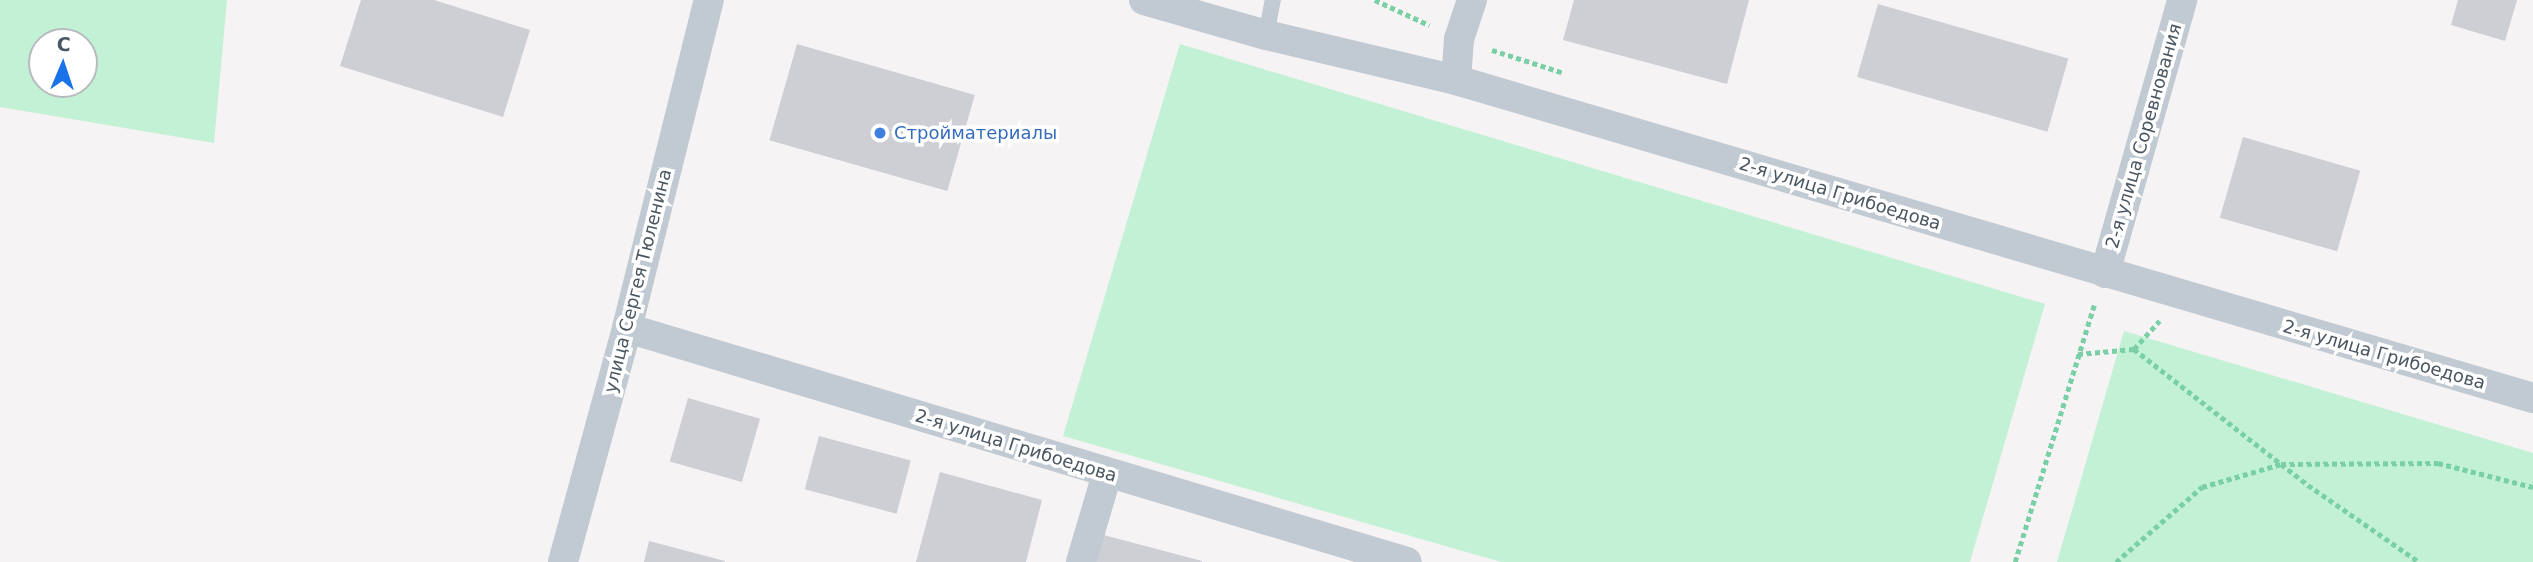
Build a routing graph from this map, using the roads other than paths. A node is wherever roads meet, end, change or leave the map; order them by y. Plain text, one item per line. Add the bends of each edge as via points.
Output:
1 (709, 0) edge
2 (1144, 0) edge
3 (1273, 0) edge
4 (1472, 0) edge
5 (2182, 0) edge
6 (1266, 35) junction
7 (1456, 80) junction
8 (2105, 273) junction
9 (627, 328) junction
10 (2533, 398) edge
11 (1107, 474) junction
12 (563, 562) edge
13 (1081, 562) edge
14 (1406, 562) edge

1 - 9 street, улица Сергея Тюленина
2 - 6 street, 2-я улица Грибоедова
3 - 6 lane
4 - 7 street via 1459,39
5 - 8 street, 2-я улица Соревнования
6 - 7 street, 2-я улица Грибоедова
7 - 8 street, 2-я улица Грибоедова
8 - 10 street, 2-я улица Грибоедова
9 - 11 street, 2-я улица Грибоедова
9 - 12 street, улица Сергея Тюленина
11 - 13 street
11 - 14 street, 2-я улица Грибоедова

